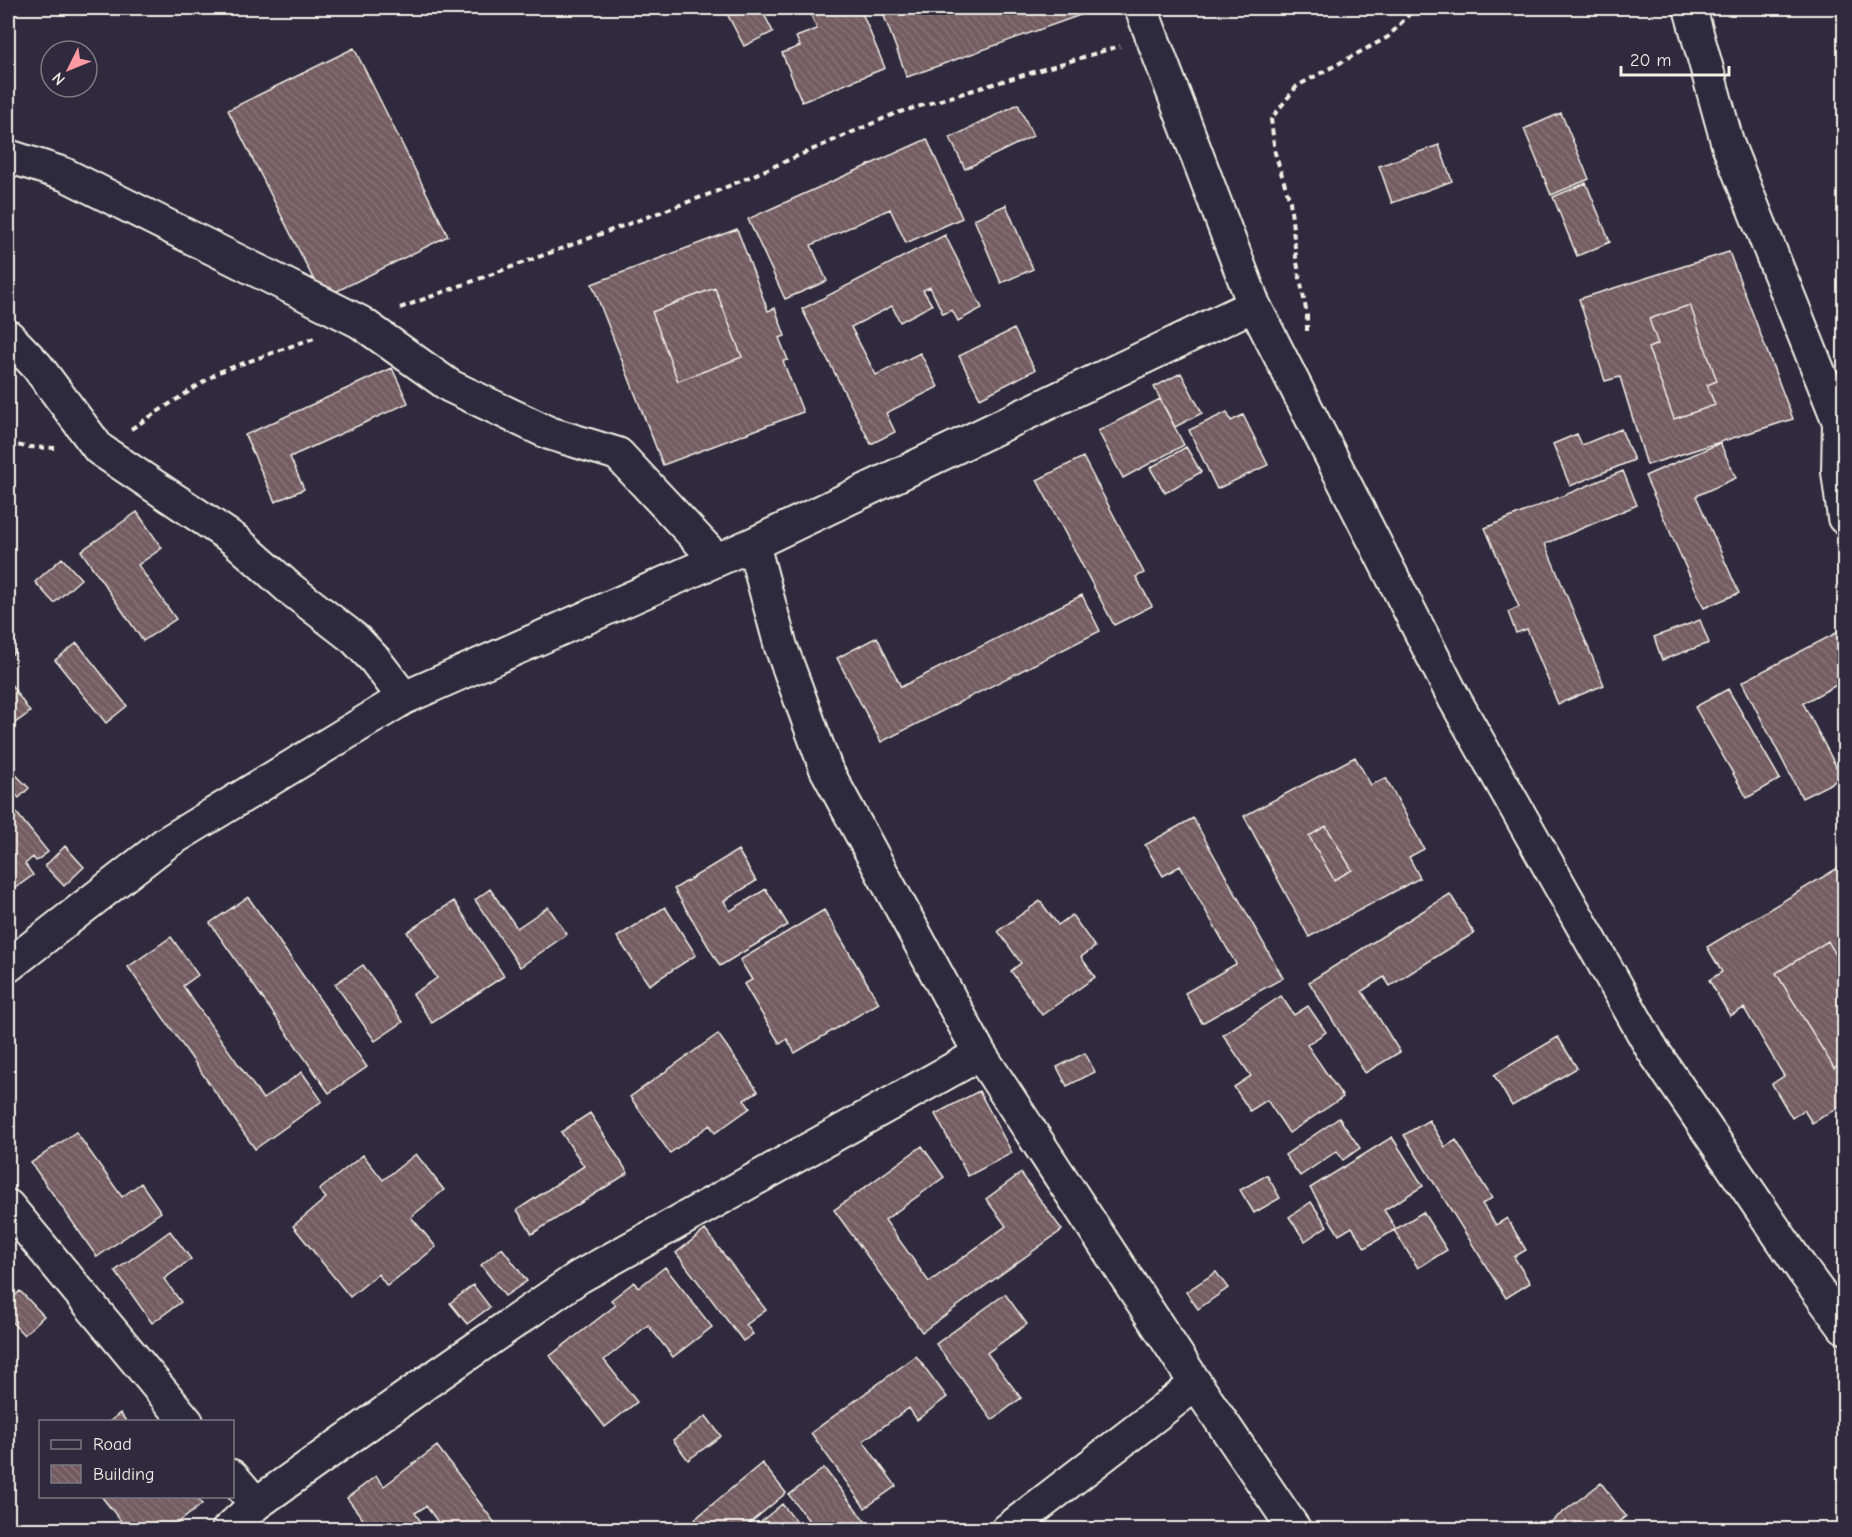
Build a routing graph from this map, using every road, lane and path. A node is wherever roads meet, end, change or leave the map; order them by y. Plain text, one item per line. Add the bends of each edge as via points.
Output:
1 (1142, 8) edge
2 (1415, 8) edge
3 (1690, 8) edge
4 (1152, 36) junction
5 (8, 156) edge
6 (1254, 305) junction
7 (360, 322) junction
8 (8, 336) edge
9 (1292, 379) junction
10 (99, 449) junction
11 (1845, 518) edge
12 (753, 544) junction
13 (717, 560) junction
14 (404, 698) junction
15 (8, 966) edge
16 (980, 1054) junction
17 (8, 1206) edge
18 (1845, 1327) edge
19 (1196, 1384) junction
20 (185, 1420) edge
21 (234, 1478) edge
22 (256, 1504) junction
23 (228, 1530) edge
24 (1007, 1530) edge
25 (1295, 1530) edge

1 - 4 street
2 - 9 path via 1388,37 1297,86 1271,119 1275,153 1290,201 1307,315 1306,353
3 - 11 street via 1728,145 1839,422 1838,472
4 - 6 street
4 - 7 path via 894,114 715,192
5 - 7 street via 64,174
6 - 9 street
6 - 12 street
7 - 10 path via 219,372
7 - 13 street via 450,386 549,433 618,454
8 - 10 street via 37,366
9 - 18 street via 1455,700 1652,1049
10 - 14 street via 235,540 355,639
12 - 13 street
12 - 16 street via 781,647 826,769
13 - 14 street
14 - 15 street via 166,843
16 - 19 street
16 - 22 street via 579,1277
17 - 20 street
19 - 24 street
19 - 25 street
21 - 22 street
22 - 23 street

